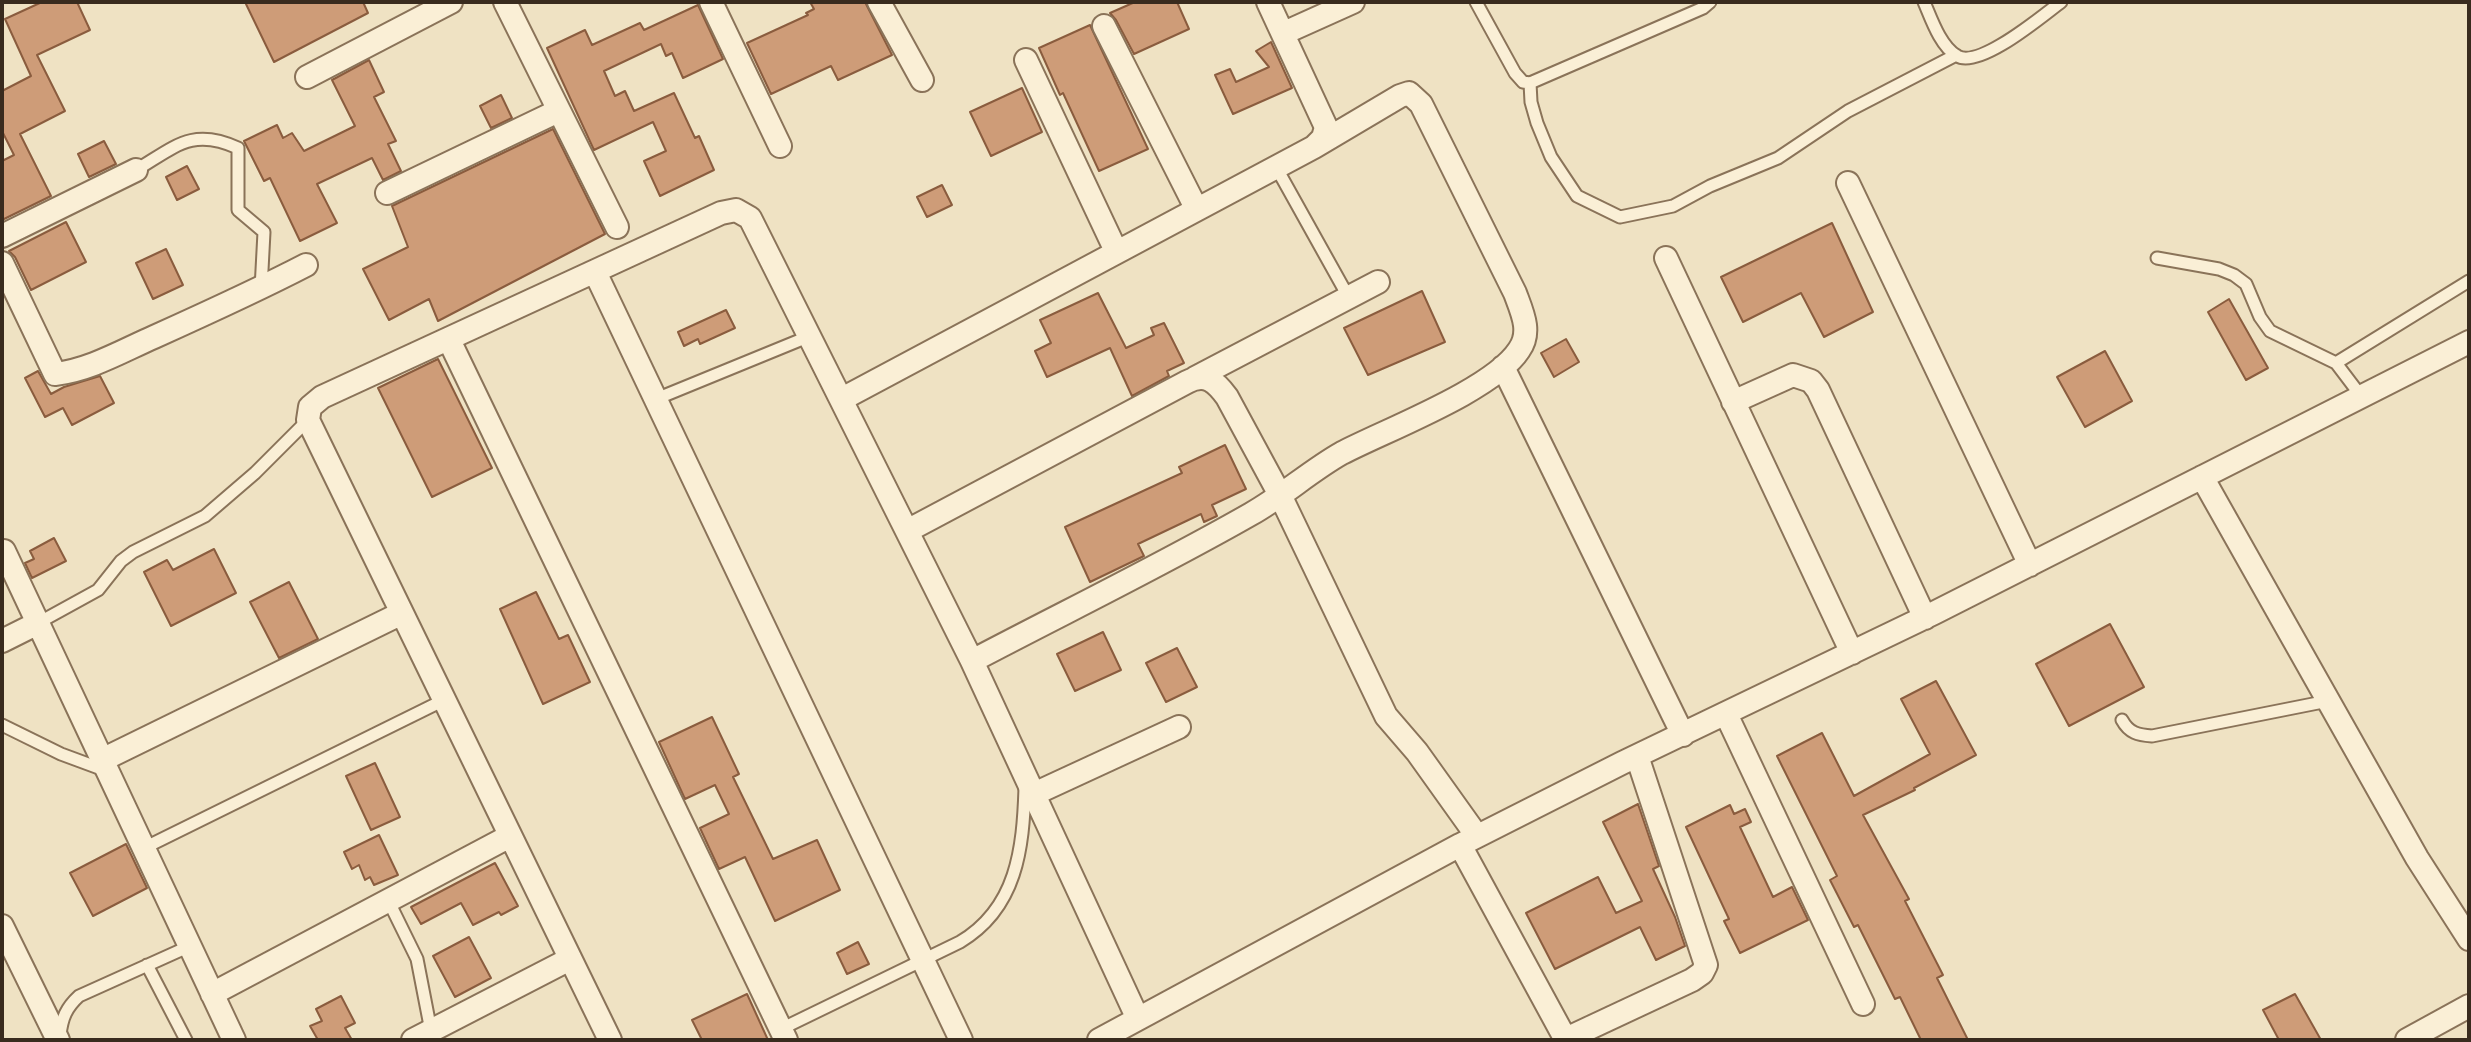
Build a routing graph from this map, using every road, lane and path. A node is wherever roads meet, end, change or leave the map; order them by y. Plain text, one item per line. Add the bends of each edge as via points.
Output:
1 (451, 2) edge
2 (505, 2) edge
3 (711, 2) edge
4 (879, 2) edge
5 (1268, 2) edge
6 (1353, 2) edge
7 (1476, 2) edge
8 (1710, 2) edge
9 (1924, 2) edge
10 (2061, 2) edge
11 (1104, 26) dead end
12 (1284, 33) junction
13 (1956, 55) junction
14 (1026, 60) dead end
15 (307, 77) dead end
16 (922, 80) dead end
17 (1530, 83) junction
18 (558, 111) junction
19 (780, 146) dead end
20 (1314, 147) junction
21 (1276, 167) junction
22 (136, 170) joint
23 (1848, 183) dead end
24 (387, 193) dead end
25 (1196, 208) junction
26 (617, 227) dead end
27 (2, 236) edge
28 (1116, 251) junction
29 (1666, 258) dead end
30 (2157, 258) dead end
31 (2, 263) edge
32 (306, 265) dead end
33 (595, 272) junction
34 (2469, 281) edge
35 (1378, 282) dead end
36 (261, 289) junction
37 (1349, 298) junction
38 (810, 336) junction
39 (449, 340) junction
40 (2469, 342) edge
41 (2336, 363) junction
42 (1503, 367) junction
43 (1195, 378) junction
44 (2361, 396) junction
45 (656, 399) junction
46 (842, 399) junction
47 (1733, 402) junction
48 (308, 420) junction
49 (2202, 477) junction
50 (1280, 495) junction
51 (907, 531) junction
52 (4, 551) edge
53 (2030, 565) junction
54 (402, 613) junction
55 (1925, 618) junction
56 (38, 623) junction
57 (2, 641) edge
58 (1852, 653) junction
59 (972, 661) junction
60 (444, 700) junction
61 (2328, 701) junction
62 (1726, 714) junction
63 (2122, 720) dead end
64 (2, 725) edge
65 (1179, 727) dead end
66 (1683, 735) junction
67 (1637, 756) junction
68 (105, 766) junction
69 (1029, 785) junction
70 (510, 836) junction
71 (1468, 840) junction
72 (144, 848) junction
73 (388, 900) junction
74 (2, 926) edge
75 (2469, 939) edge
76 (190, 946) junction
77 (570, 959) junction
78 (923, 960) junction
79 (147, 965) junction
80 (212, 994) junction
81 (1863, 1004) dead end
82 (2469, 1006) edge
83 (1138, 1019) junction
84 (784, 1034) edge
85 (422, 1035) edge
86 (59, 1040) edge
87 (186, 1040) edge
88 (234, 1040) edge
89 (610, 1040) edge
90 (961, 1040) edge
91 (1099, 1040) edge
92 (1566, 1040) edge
93 (2407, 1040) edge

1 - 15 street
2 - 18 street
3 - 19 street
4 - 16 street
5 - 12 street
6 - 12 street
7 - 17 lane via 1515,73
8 - 17 lane
9 - 13 lane
10 - 13 lane via 1989,51 1968,58
11 - 25 street
12 - 20 street via 1326,127
13 - 17 lane via 1848,111 1778,158 1673,206 1620,217 1577,196 1551,157 1531,102
14 - 28 street
18 - 24 street
18 - 26 street
20 - 21 street
20 - 42 street via 1400,96 1409,93 1421,104 1524,317 1520,349
21 - 25 street
21 - 37 lane
22 - 27 street
22 - 36 lane via 199,137 238,148 238,210 264,232
23 - 53 street
25 - 28 street
28 - 46 street
29 - 47 street
30 - 41 lane via 2234,275 2246,284 2270,331
31 - 36 street via 55,374 74,371
32 - 36 street
33 - 38 street via 736,210 750,218
33 - 39 street
33 - 45 street
34 - 41 lane
35 - 37 street
37 - 43 street
38 - 45 lane
38 - 46 street
39 - 48 street via 322,397 310,407
39 - 84 street
40 - 44 street
41 - 44 lane
42 - 50 street via 1461,395 1342,454
42 - 66 street
43 - 50 street via 1218,384
43 - 51 street
44 - 49 street
45 - 78 street
46 - 51 street
47 - 55 street via 1793,375 1811,381
47 - 58 street
48 - 54 street
48 - 56 lane via 205,516 133,552 98,590
49 - 53 street
49 - 61 street
50 - 59 street
50 - 71 street via 1386,716 1417,752
51 - 59 street
52 - 56 street
53 - 55 street
54 - 60 street
54 - 68 street
55 - 58 street
56 - 57 street
56 - 68 street
58 - 62 street
59 - 69 street
60 - 70 street
60 - 72 lane
61 - 63 lane via 2152,736 2130,731
61 - 75 street
62 - 66 street
62 - 81 street
64 - 68 lane via 61,754
65 - 69 street
66 - 67 street
67 - 71 street
67 - 92 street via 1706,965 1692,980
68 - 72 street
69 - 78 lane via 1022,843 994,914 976,932
69 - 83 street
70 - 73 street
70 - 77 street
71 - 83 street
71 - 92 street
72 - 76 street
73 - 80 street
73 - 85 lane via 417,959
74 - 86 street
76 - 79 lane
76 - 80 street
77 - 85 street
77 - 89 street
78 - 84 lane
78 - 90 street
79 - 86 lane via 79,996 68,1006
79 - 87 lane
80 - 88 street
82 - 93 street
83 - 91 street

